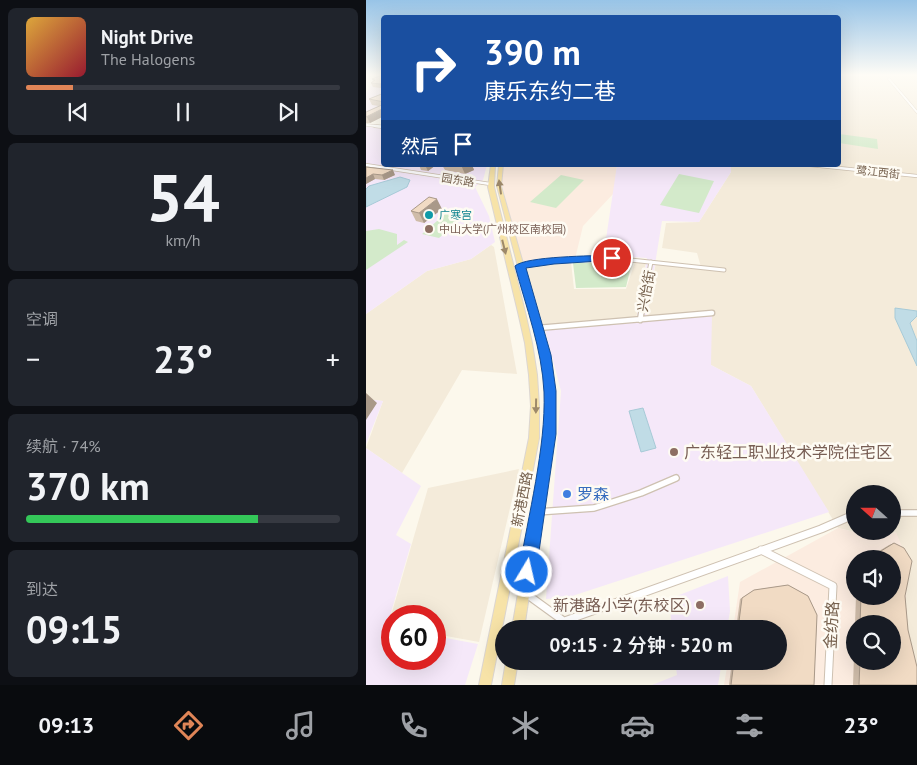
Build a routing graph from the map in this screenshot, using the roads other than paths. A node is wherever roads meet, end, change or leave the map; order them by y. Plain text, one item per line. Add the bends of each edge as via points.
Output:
1 (367, 125) edge
2 (381, 127) edge
3 (366, 165) edge
4 (493, 167) edge
5 (501, 167) edge
6 (829, 167) edge
7 (917, 176) edge
8 (490, 184) junction
9 (651, 262) junction
10 (520, 266) junction
11 (724, 270) dead end
12 (712, 313) dead end
13 (640, 320) junction
14 (538, 328) junction
15 (676, 478) dead end
16 (537, 512) junction
17 (901, 513) edge
18 (917, 513) edge
19 (846, 518) edge
20 (761, 550) junction
21 (524, 592) junction
22 (519, 620) edge
23 (562, 620) edge
24 (570, 620) edge
25 (510, 670) edge
26 (485, 685) edge
27 (508, 685) edge
28 (828, 685) edge

1 - 2 street
3 - 8 street, 园东路
4 - 8 main road, 新港西路
10 -> 5 main road, 新港西路 via 499,186
6 - 7 street, 鹭江西街
8 -> 26 main road, 新港西路 via 529,350 536,398 534,438
9 - 10 street via 612,258
9 - 11 street
9 - 13 street, 兴怡街
10 - 14 main road, 新港西路
12 - 13 street
13 - 14 street
14 - 16 main road, 新港西路 via 548,372 550,407
15 - 16 street via 594,508
16 - 21 main road, 新港西路
17 - 18 street
19 - 20 street
20 - 24 street
20 - 28 street, 金纺路 via 833,586
21 - 22 main road, 新港西路
21 - 23 street
25 - 27 main road

